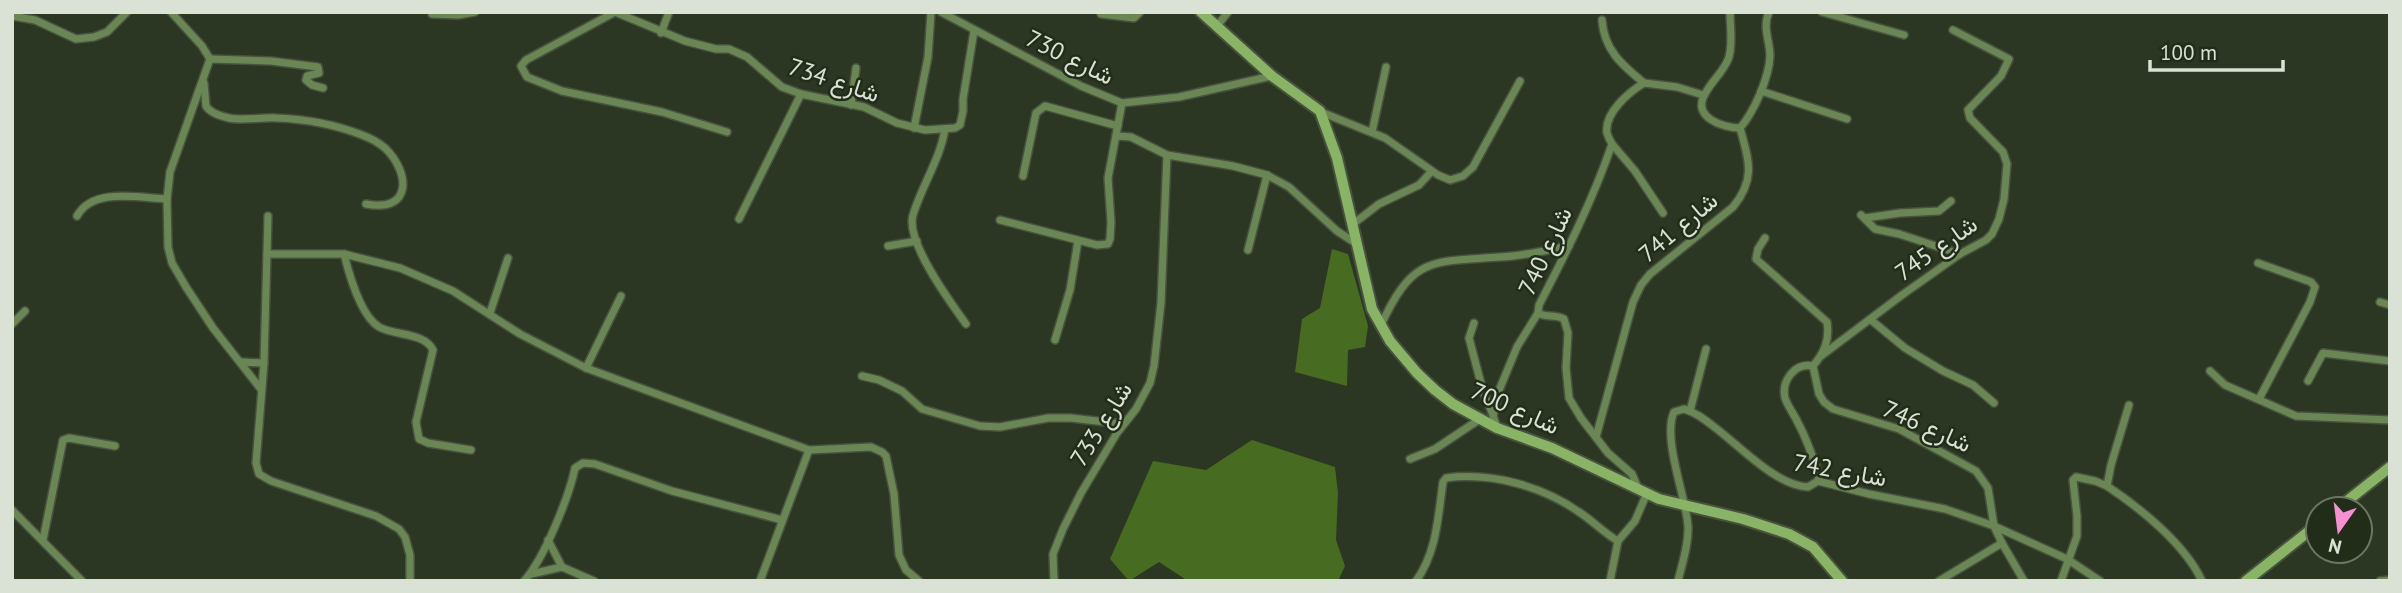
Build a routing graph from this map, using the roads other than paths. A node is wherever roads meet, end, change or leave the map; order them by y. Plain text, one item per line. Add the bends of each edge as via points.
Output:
1 (127, 12) edge
2 (171, 12) edge
3 (475, 12) edge
4 (615, 12) edge
5 (669, 12) edge
6 (931, 12) edge
7 (941, 12) edge
8 (1140, 12) edge
9 (1201, 12) edge
10 (1228, 12) edge
11 (1730, 12) edge
12 (1769, 12) edge
13 (1822, 12) edge
14 (432, 14) edge
15 (1101, 14) dead end
16 (12, 16) edge
17 (1602, 20) dead end
18 (1217, 26) junction
19 (1953, 30) dead end
20 (974, 31) junction
21 (661, 33) junction
22 (1904, 35) dead end
23 (210, 59) junction
24 (1386, 67) dead end
25 (856, 68) dead end
26 (1272, 76) junction
27 (204, 79) junction
28 (1520, 81) dead end
29 (1644, 83) junction
30 (323, 88) dead end
31 (1761, 91) junction
32 (802, 94) junction
33 (1703, 95) junction
34 (1122, 103) junction
35 (851, 105) junction
36 (1320, 111) junction
37 (1847, 119) dead end
38 (1118, 126) junction
39 (914, 128) junction
40 (1740, 128) junction
41 (945, 129) junction
42 (727, 132) dead end
43 (1372, 132) junction
44 (1117, 136) junction
45 (1612, 144) junction
46 (1167, 155) junction
47 (1431, 172) junction
48 (1267, 175) junction
49 (1023, 176) dead end
50 (167, 199) junction
51 (1951, 201) dead end
52 (366, 204) dead end
53 (1663, 213) dead end
54 (77, 216) dead end
55 (268, 216) dead end
56 (739, 219) dead end
57 (1000, 220) dead end
58 (1353, 224) junction
59 (1765, 239) dead end
60 (917, 241) junction
61 (1078, 241) junction
62 (1357, 244) junction
63 (888, 246) dead end
64 (1569, 246) junction
65 (1248, 250) dead end
66 (267, 254) junction
67 (344, 254) junction
68 (1960, 254) junction
69 (508, 258) dead end
70 (2258, 263) dead end
71 (621, 296) dead end
72 (2380, 302) dead end
73 (2390, 305) edge
74 (25, 311) dead end
75 (490, 313) junction
76 (1538, 313) junction
77 (1871, 320) junction
78 (1474, 323) dead end
79 (12, 324) edge
80 (966, 324) dead end
81 (1381, 325) junction
82 (1055, 340) dead end
83 (1706, 349) dead end
84 (1821, 356) junction
85 (2390, 361) edge
86 (241, 362) junction
87 (264, 363) junction
88 (1813, 366) junction
89 (586, 368) junction
90 (2210, 371) dead end
91 (862, 376) dead end
92 (2308, 381) dead end
93 (260, 389) junction
94 (2259, 398) junction
95 (1994, 403) dead end
96 (2129, 405) dead end
97 (1690, 411) junction
98 (1493, 416) junction
99 (1480, 419) junction
100 (2390, 420) edge
101 (1123, 424) junction
102 (1497, 428) junction
103 (1596, 437) junction
104 (115, 446) dead end
105 (471, 450) dead end
106 (809, 450) junction
107 (1410, 459) dead end
108 (2390, 467) edge
109 (1818, 481) junction
110 (2107, 486) junction
111 (1642, 490) junction
112 (2355, 495) edge
113 (1684, 505) junction
114 (12, 510) edge
115 (782, 520) junction
116 (1994, 526) junction
117 (2304, 535) edge
118 (43, 540) junction
119 (548, 540) junction
120 (1618, 541) junction
121 (2002, 543) junction
122 (2067, 559) junction
123 (562, 567) junction
124 (531, 574) junction
125 (2390, 580) edge
126 (82, 581) edge
127 (410, 581) edge
128 (524, 581) edge
129 (594, 581) edge
130 (760, 581) edge
131 (919, 581) edge
132 (1054, 581) edge
133 (1416, 581) edge
134 (1611, 581) edge
135 (1678, 581) edge
136 (1842, 581) edge
137 (1939, 581) edge
138 (2024, 581) edge
139 (2061, 581) edge
140 (2100, 581) edge
141 (2202, 581) edge
142 (2246, 581) edge
143 (2380, 581) edge

1 - 16 street via 107,32 76,39
2 - 23 street
3 - 14 street
4 - 21 street, شارع 734
4 - 42 street via 531,57 521,66 527,77 562,91 662,112
5 - 21 street
6 - 39 street via 928,57
7 - 20 street, شارع 730
8 - 15 street via 1134,18
9 - 18 main road
10 - 18 street
11 - 33 street via 1730,52 1721,74
12 - 31 street via 1770,57
13 - 22 street
17 - 29 street via 1612,53
18 - 26 main road
19 - 68 street, شارع 745 via 2009,59 2001,76 1968,110 2003,152 2007,174 2003,208 1992,234
20 - 34 street, شارع 730
20 - 41 street via 962,120 955,128
21 - 32 street, شارع 734 via 716,49 729,48 782,87
23 - 27 street
23 - 30 street via 318,67 319,73 306,78
24 - 43 street
25 - 35 street
26 - 34 street, شارع 730 via 1179,97
26 - 36 main road
27 - 50 street via 173,160
27 - 52 street via 206,106 214,113 229,118 300,120 358,133 378,143 396,163 402,193 387,205
28 - 47 street via 1473,167 1450,180
29 - 33 street
29 - 45 street, شارع 740 via 1611,115 1607,131
31 - 37 street
31 - 40 street
32 - 35 street, شارع 734
32 - 56 street
33 - 40 street via 1706,116 1718,125
34 - 38 street
35 - 39 street, شارع 734
36 - 43 street
36 - 58 main road, شارع 700
38 - 44 street
38 - 49 street via 1045,106 1036,113
39 - 41 street, شارع 734
40 - 103 street, شارع 741 via 1750,170 1743,195 1641,285
41 - 60 street via 913,214
43 - 47 street
44 - 46 street via 1131,137
44 - 61 street via 1107,187 1110,239 1104,246
45 - 53 street
45 - 64 street, شارع 740
46 - 48 street
46 - 101 street, شارع 733 via 1154,366 1136,410
47 - 58 street
48 - 62 street via 1289,187
48 - 65 street
50 - 54 street via 97,199 82,207
50 - 86 street via 172,263 213,328
51 - 68 street via 1939,211 1863,216 1875,229
55 - 66 street
57 - 61 street
58 - 62 main road, شارع 700
59 - 84 street via 1756,259 1827,323 1829,333
60 - 63 street
60 - 80 street via 941,290
61 - 82 street
62 - 81 main road, شارع 700 via 1372,309
64 - 76 street, شارع 740
64 - 81 street via 1515,256 1452,259 1425,267 1405,283
66 - 67 street
66 - 87 street
67 - 75 street via 401,268
67 - 105 street via 352,284 374,323 431,345 429,375 416,422 419,439
68 - 77 street, شارع 745
69 - 75 street
70 - 94 street via 2315,287
71 - 89 street
72 - 73 street
74 - 79 street
75 - 89 street
76 - 98 street via 1517,347
76 - 103 street, شارع 740 via 1559,316 1567,324 1569,398
77 - 84 street, شارع 745
77 - 95 street via 1905,348 1973,385
78 - 98 street via 1469,338
81 - 99 main road, شارع 700 via 1417,373 1453,404
83 - 97 street
84 - 88 street
85 - 92 street via 2323,353
86 - 87 street
86 - 93 street
87 - 93 street
88 - 109 street via 1792,372 1784,395
88 - 116 street, شارع 746 via 1819,394 1833,409 1899,429 1976,471 1988,488
89 - 106 street
90 - 94 street via 2225,385
91 - 101 street via 902,391 922,409 993,428 1032,419
93 - 127 street via 259,474 392,525 405,537
94 - 100 street via 2296,416
96 - 110 street
97 - 109 street, شارع 742 via 1779,478 1808,488
97 - 113 street via 1674,412 1670,434
98 - 102 street
99 - 102 main road, شارع 700
99 - 107 street via 1435,449
101 - 132 street, شارع 733 via 1063,529 1052,561
102 - 111 main road, شارع 700
103 - 111 street, شارع 740
104 - 118 street via 63,440
106 - 115 street
106 - 131 street via 872,447 886,456 899,555 906,570
108 - 112 main road
109 - 116 street, شارع 742 via 1945,509
110 - 122 street via 2081,476 2073,480 2077,536
110 - 141 street via 2177,544
111 - 113 main road, شارع 700
111 - 120 street via 1635,521
113 - 135 street via 1688,527
113 - 136 main road, شارع 700 via 1789,534 1814,547
114 - 118 street
115 - 119 street via 583,463 575,468
115 - 130 street
116 - 121 street, شارع 746
116 - 122 street, شارع 742
117 - 142 main road
118 - 126 street
119 - 123 street
119 - 124 street
120 - 133 street via 1580,512 1542,492 1493,479 1446,478 1432,548
120 - 134 street
121 - 137 street
121 - 138 street, شارع 746
122 - 139 street
122 - 140 street, شارع 742
123 - 124 street
123 - 129 street
124 - 128 street
125 - 143 street

